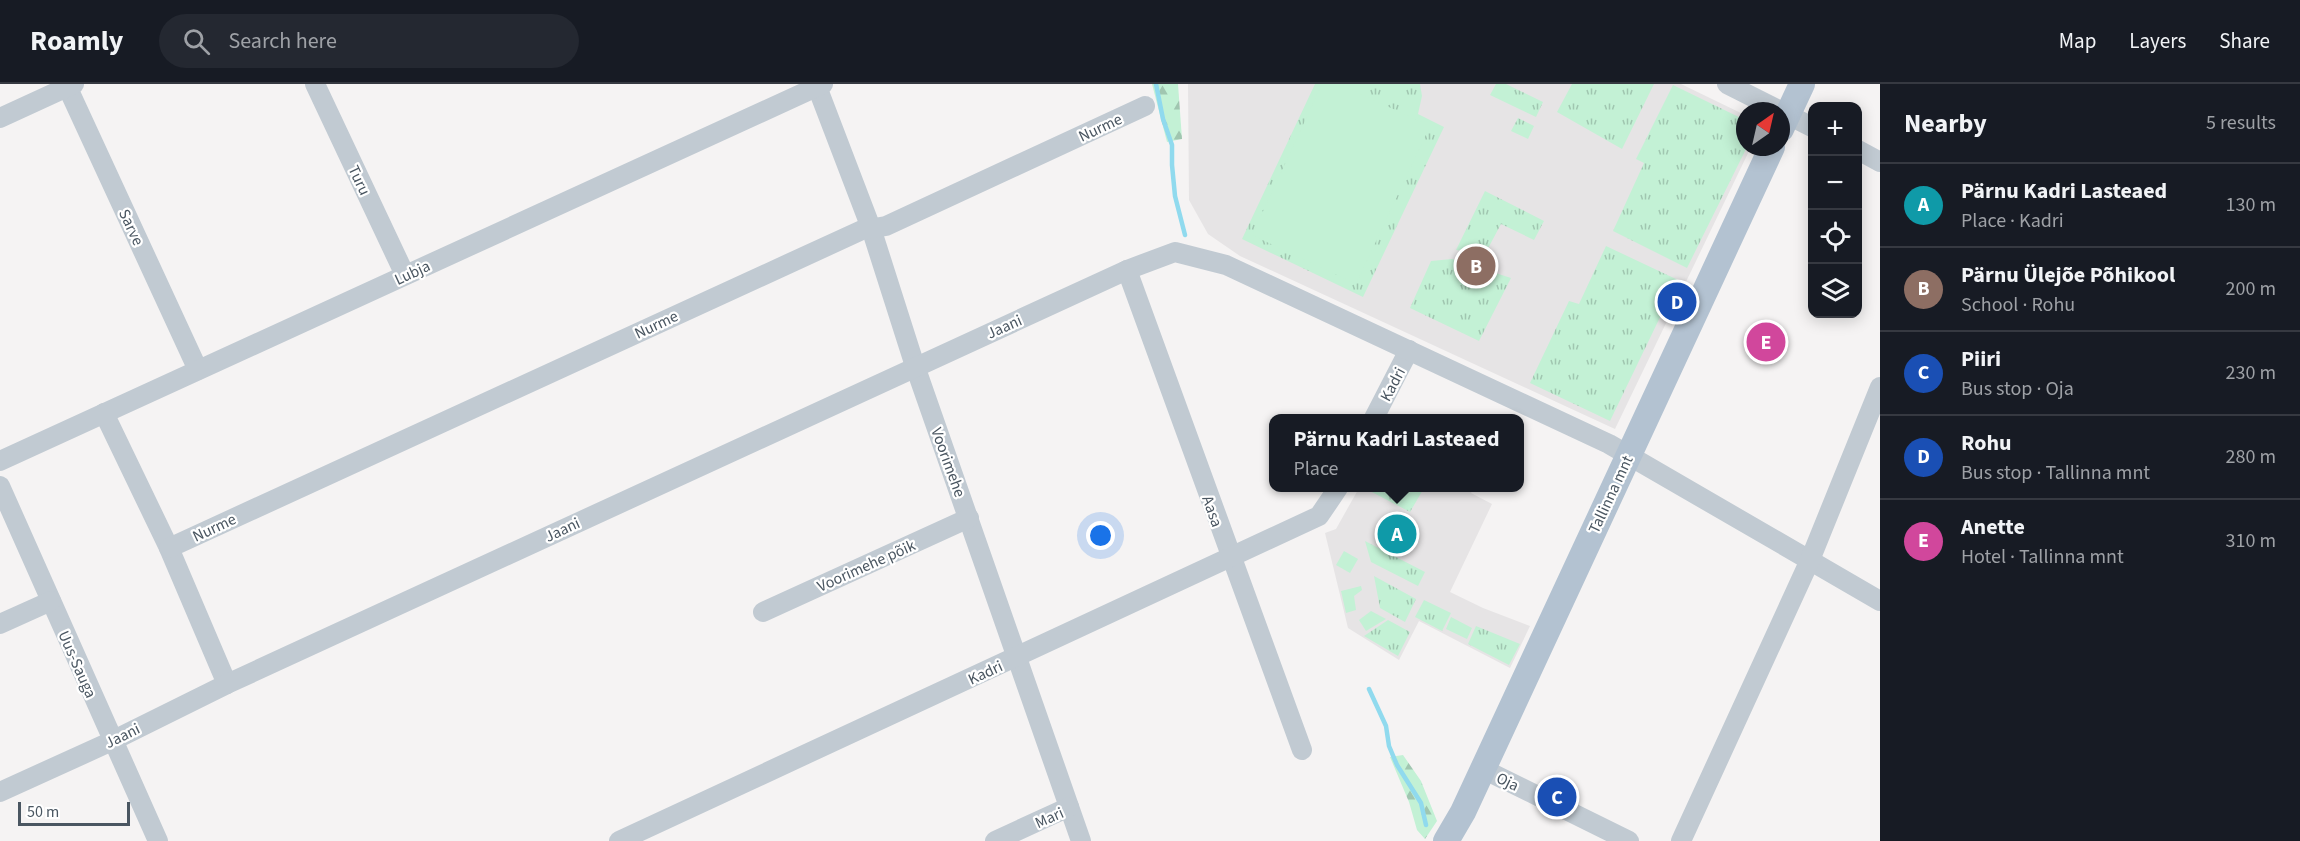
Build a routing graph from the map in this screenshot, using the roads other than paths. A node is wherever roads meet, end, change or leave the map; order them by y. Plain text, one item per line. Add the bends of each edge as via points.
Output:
1 (315, 84) edge
2 (1726, 84) edge
3 (1802, 84) edge
4 (69, 85) edge
5 (819, 85) edge
6 (1755, 102) edge
7 (1145, 106) dead end
8 (1790, 110) edge
9 (0, 118) edge
10 (1790, 122) edge
11 (1808, 126) edge
12 (1862, 153) edge
13 (1769, 156) edge
14 (1880, 162) edge
15 (871, 228) junction
16 (1127, 270) junction
17 (405, 275) junction
18 (1409, 350) junction
19 (915, 366) junction
20 (198, 370) junction
21 (1880, 387) edge
22 (104, 413) junction
23 (1376, 414) edge
24 (1629, 454) junction
25 (0, 461) edge
26 (0, 486) edge
27 (1335, 492) edge
28 (969, 518) junction
29 (169, 548) junction
30 (1231, 559) junction
31 (1810, 560) junction
32 (51, 601) junction
33 (1880, 601) edge
34 (763, 612) dead end
35 (0, 624) edge
36 (1017, 658) junction
37 (227, 684) junction
38 (112, 741) junction
39 (1302, 750) dead end
40 (1483, 769) junction
41 (0, 792) edge
42 (1069, 807) junction
43 (158, 841) edge
44 (619, 841) edge
45 (995, 841) edge
46 (1081, 841) edge
47 (1446, 841) edge
48 (1629, 841) edge
49 (1681, 841) edge

1 - 17 street, Turu
2 - 6 street
3 - 8 main road
4 - 9 street
4 - 20 street, Sarve
5 - 15 street, Voorimehe
5 - 17 street, Lubja
7 - 15 street, Nurme via 886,226
10 - 11 street
12 - 14 street
13 - 24 main road, Tallinna mnt
15 - 19 street, Voorimehe
15 - 29 street, Nurme
16 - 18 street, Jaani via 1175,252 1226,265
16 - 19 street, Jaani
16 - 30 street, Aasa
17 - 20 street, Lubja
18 - 23 street, Kadri
18 - 24 street, Jaani
19 - 28 street, Voorimehe
19 - 37 street, Jaani
20 - 22 street, Lubja
21 - 31 street
22 - 25 street, Lubja
22 - 29 street
24 - 31 street, Jaani
24 - 40 main road, Tallinna mnt
26 - 32 street, Uus-Sauga
27 - 30 street, Kadri via 1319,516
28 - 34 street, Voorimehe põik
28 - 36 street, Voorimehe
29 - 37 street
30 - 36 street, Kadri
30 - 39 street, Aasa
31 - 33 street, Jaani
31 - 49 street
32 - 35 street
32 - 38 street, Uus-Sauga
36 - 42 street, Voorimehe
36 - 44 street, Kadri
37 - 38 street, Jaani
38 - 41 street, Jaani
38 - 43 street, Uus-Sauga
40 - 47 main road, Tallinna mnt
40 - 48 street, Oja
42 - 45 street, Mari
42 - 46 street, Voorimehe

